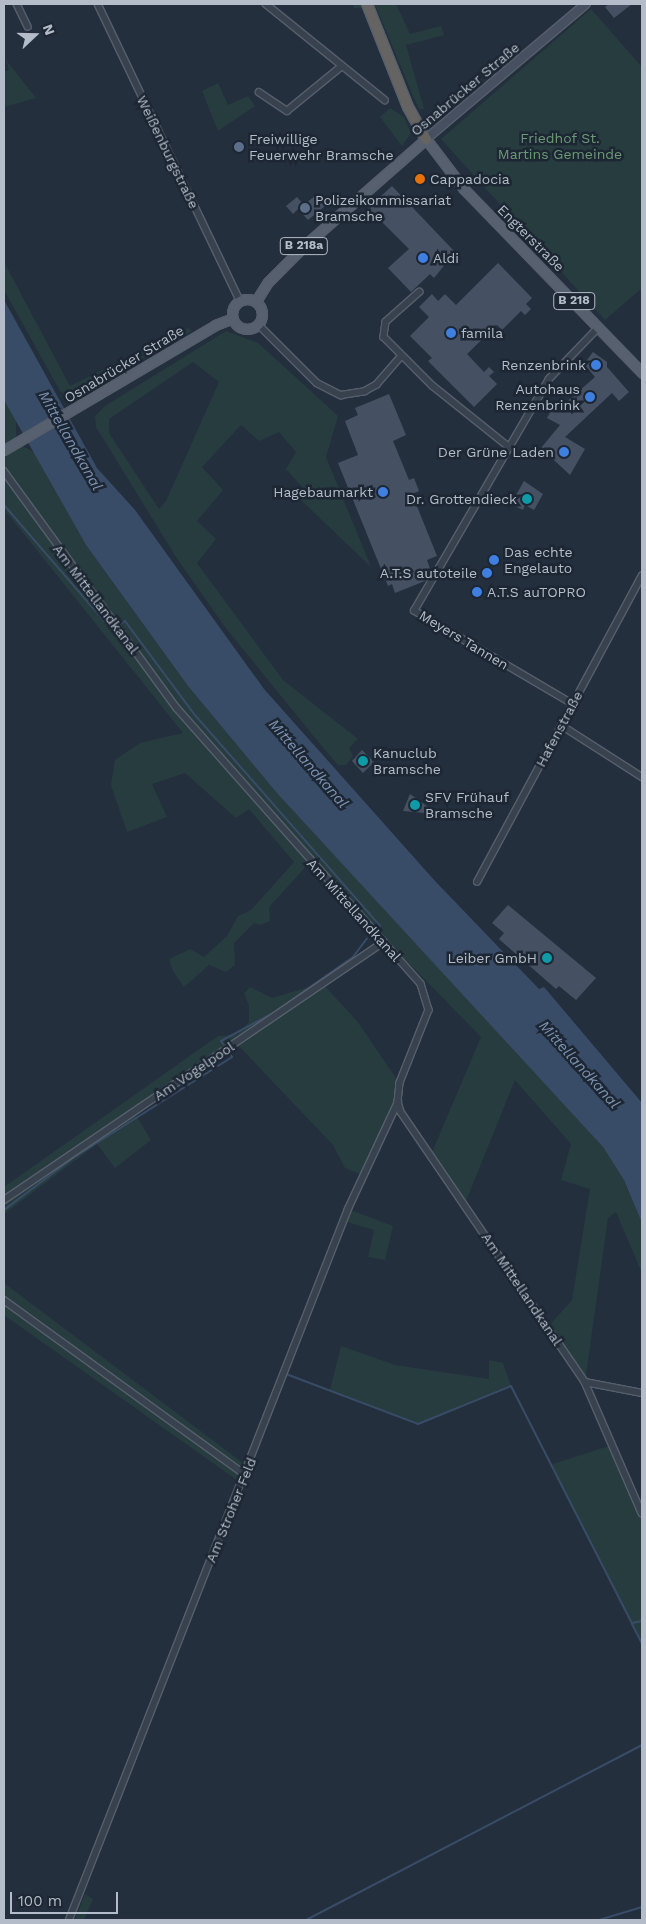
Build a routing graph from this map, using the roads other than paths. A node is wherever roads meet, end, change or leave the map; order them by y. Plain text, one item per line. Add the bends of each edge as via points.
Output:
1 (16, 4) edge
2 (98, 4) edge
3 (266, 4) edge
4 (368, 4) edge
5 (586, 4) edge
6 (28, 27) dead end
7 (342, 66) junction
8 (259, 92) dead end
9 (385, 100) dead end
10 (426, 139) junction
11 (420, 292) dead end
12 (240, 300) junction
13 (256, 301) junction
14 (233, 318) junction
15 (258, 324) junction
16 (600, 327) junction
17 (401, 356) junction
18 (642, 373) edge
19 (508, 446) junction
20 (4, 450) edge
21 (4, 471) edge
22 (642, 576) edge
23 (572, 704) junction
24 (561, 725) junction
25 (642, 777) edge
26 (477, 882) dead end
27 (384, 942) junction
28 (398, 1102) junction
29 (4, 1200) edge
30 (4, 1300) edge
31 (585, 1382) junction
32 (642, 1393) edge
33 (244, 1474) junction
34 (640, 1500) edge
35 (642, 1513) edge
36 (69, 1920) edge

1 - 6 street
2 - 12 street, Weißenburgstraße
3 - 7 street
4 - 10 highway, B 218 via 408,107
5 - 10 main road, Osnabrücker Straße
7 - 8 street via 287,111
7 - 9 street
10 - 13 main road, Osnabrücker Straße / B 218a via 304,246 268,282
10 - 16 main road, Engterstraße / B 218 via 464,189
11 - 17 street via 382,329
12 - 13 main road
12 - 14 main road via 234,306
13 - 15 main road via 262,313
14 - 15 main road via 242,328
14 - 20 main road, Osnabrücker Straße via 215,325
15 - 17 street via 317,383 341,395 365,391 376,384
16 - 18 main road, Engterstraße / B 218
16 - 19 street, Meyers Tannen via 549,379
17 - 19 street via 486,432
19 - 23 street, Meyers Tannen via 414,611
21 - 27 street, Am Mittellandkanal via 177,708
22 - 23 street, Hafenstraße
23 - 24 street, Hafenstraße
24 - 25 street
24 - 26 street, Hafenstraße
27 - 28 street, Am Mittellandkanal via 422,984 429,1010 400,1082
27 - 29 street, Am Vogelpool
28 - 31 street, Am Mittellandkanal
28 - 33 street, Am Stroher Feld via 348,1209
30 - 33 street
31 - 32 street
31 - 34 street, Am Mittellandkanal
33 - 36 street, Am Stroher Feld
34 - 35 street, Am Mittellandkanal

